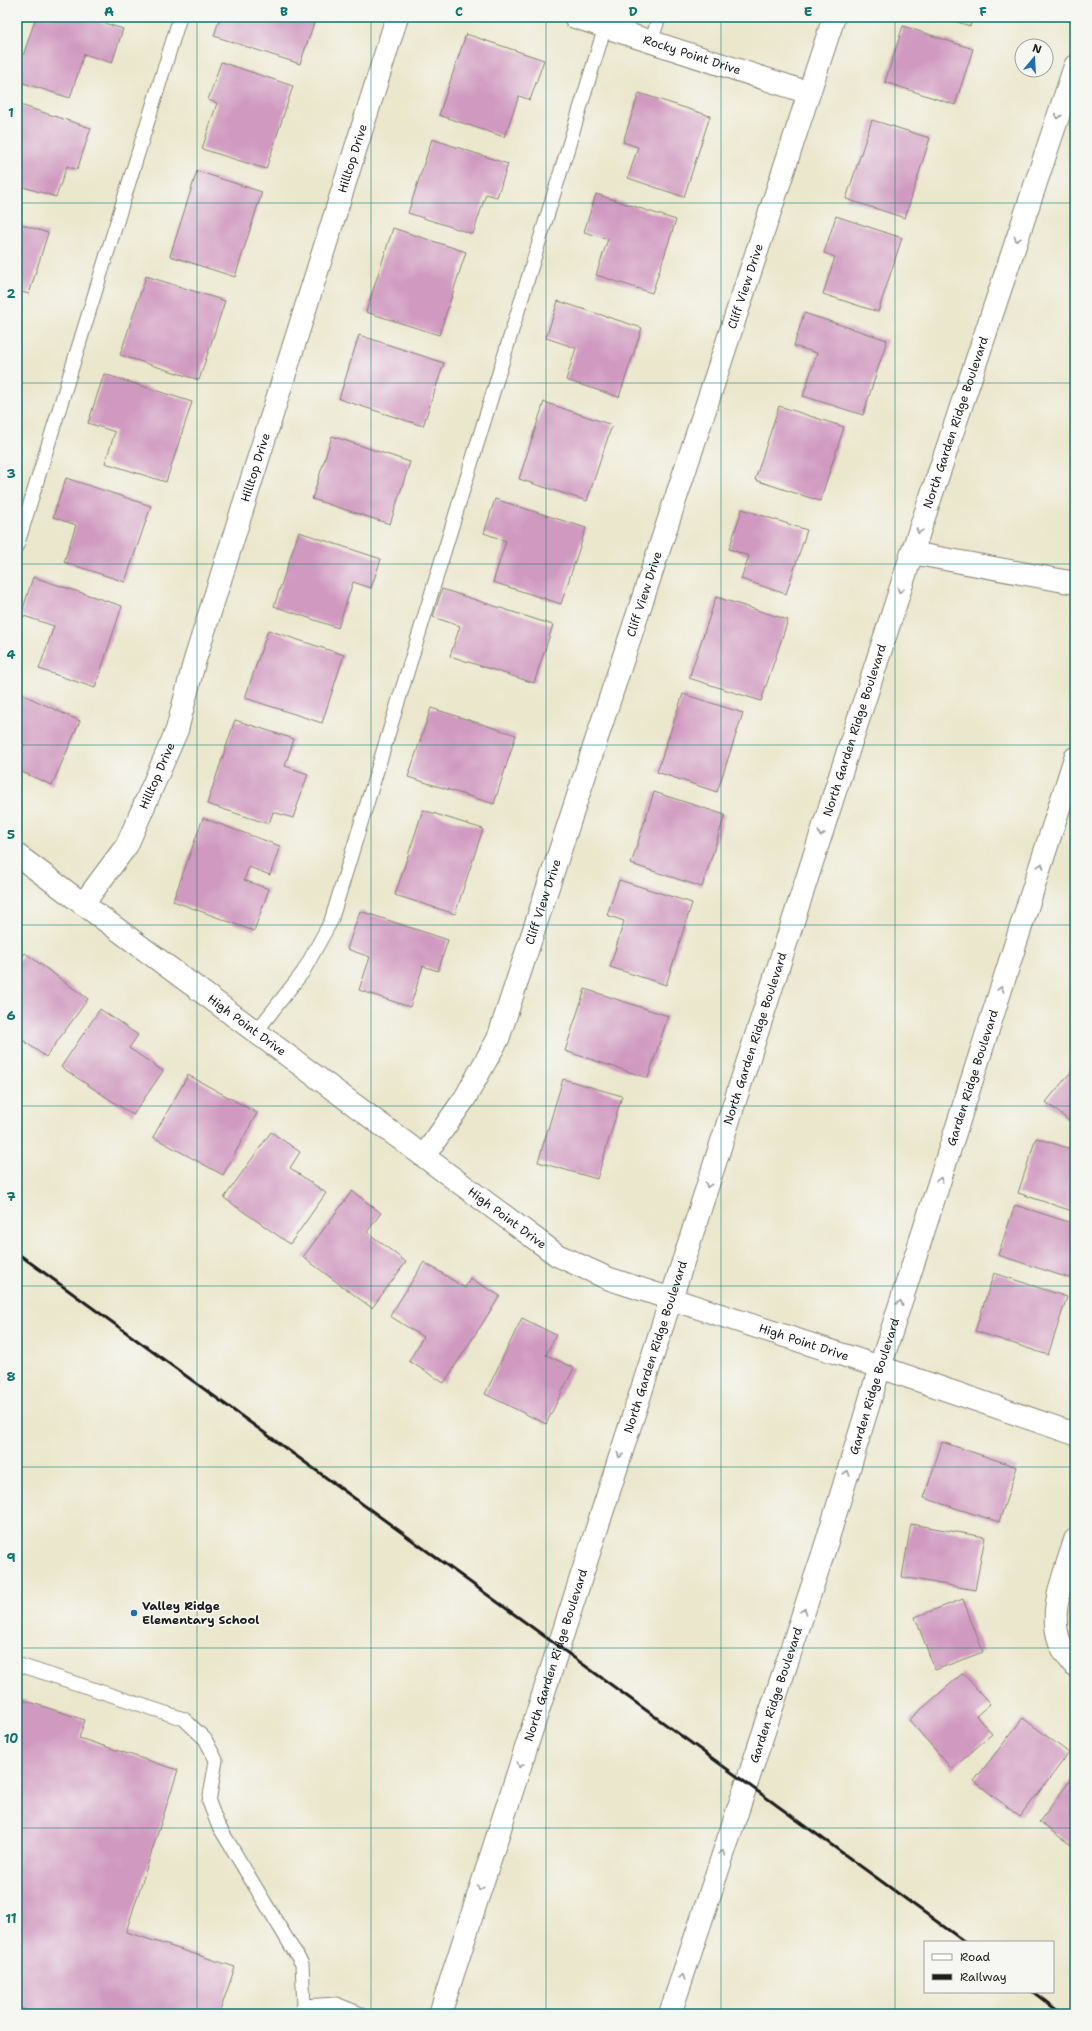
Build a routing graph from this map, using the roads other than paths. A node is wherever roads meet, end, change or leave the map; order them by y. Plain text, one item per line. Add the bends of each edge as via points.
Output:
1 (180, 17) edge
2 (397, 17) edge
3 (575, 17) edge
4 (659, 17) edge
5 (834, 17) edge
6 (605, 27) junction
7 (651, 42) junction
8 (1075, 66) edge
9 (809, 93) junction
10 (17, 546) edge
11 (912, 553) junction
12 (1075, 583) edge
13 (1075, 758) edge
14 (17, 855) edge
15 (83, 904) junction
16 (256, 1032) junction
17 (424, 1156) junction
18 (671, 1298) junction
19 (880, 1367) junction
20 (1075, 1434) edge
21 (1075, 1540) edge
22 (17, 1664) edge
23 (1075, 1666) edge
24 (302, 2010) edge
25 (361, 2014) edge
26 (440, 2014) edge
27 (670, 2014) edge

1 - 10 lane
2 - 15 street, Hilltop Drive via 194,663 177,730 127,846
3 - 6 street, Rocky Point Drive
4 - 7 lane
5 - 9 street, Cliff View Drive
6 - 7 street, Rocky Point Drive
6 - 16 lane via 331,921 303,972
7 - 9 street, Rocky Point Drive
8 -> 11 street, North Garden Ridge Boulevard
9 - 17 street, Cliff View Drive via 498,1039 465,1098
11 - 12 street
11 -> 18 street, North Garden Ridge Boulevard
19 -> 13 street, Garden Ridge Boulevard
14 - 15 street, High Point Drive
15 - 16 street, High Point Drive
16 - 17 street, High Point Drive
17 - 18 street, High Point Drive via 557,1255 607,1278
18 - 19 street, High Point Drive
18 -> 26 street, North Garden Ridge Boulevard
19 - 20 street, High Point Drive
27 -> 19 street, Garden Ridge Boulevard via 824,1552
21 - 23 street via 1060,1589 1055,1618 1064,1651
22 - 24 lane via 184,1719 205,1739 216,1760 209,1802 216,1820 302,1964
24 - 25 lane via 336,2004

